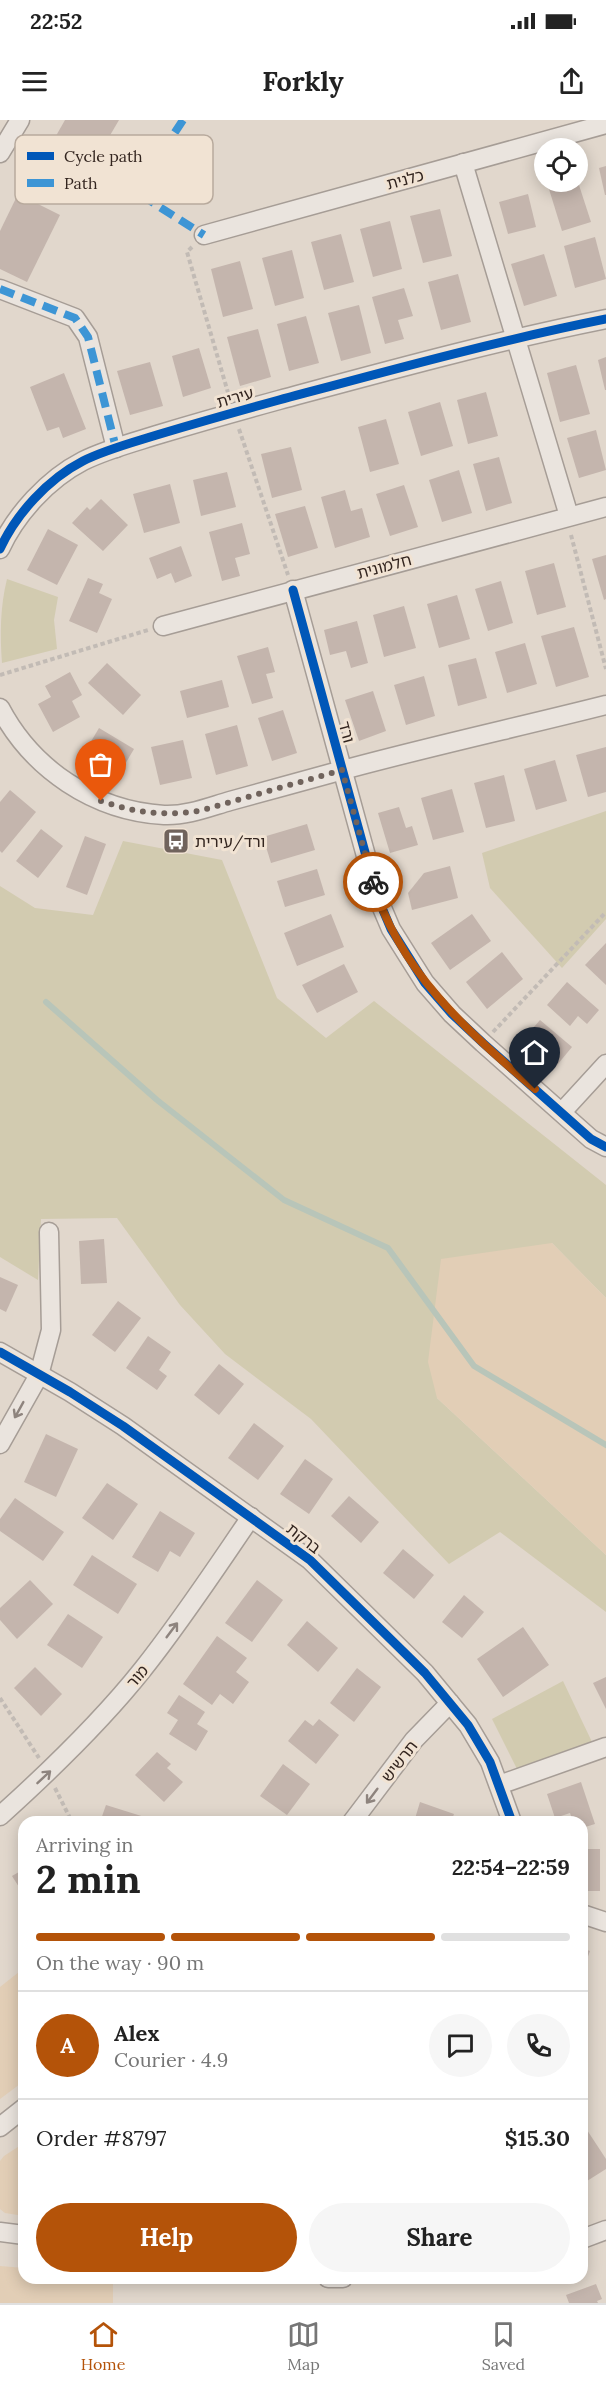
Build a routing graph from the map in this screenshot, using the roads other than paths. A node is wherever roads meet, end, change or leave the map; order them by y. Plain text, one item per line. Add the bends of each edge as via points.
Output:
1 (20, 120) edge
2 (606, 124) edge
3 (0, 153) edge
4 (463, 163) junction
5 (204, 235) dead end
6 (0, 289) edge
7 (606, 319) edge
8 (516, 337) junction
9 (116, 448) junction
10 (606, 507) edge
11 (569, 516) junction
12 (0, 549) edge
13 (293, 590) junction
14 (163, 626) road end
15 (606, 705) edge
16 (0, 708) edge
17 (342, 770) junction
18 (606, 1064) edge
19 (562, 1112) junction
20 (606, 1147) edge
21 (49, 1232) dead end
22 (0, 1352) edge
23 (39, 1375) junction
24 (0, 1444) edge
25 (251, 1516) junction
26 (450, 1703) junction
27 (606, 1747) edge
28 (500, 1785) junction
29 (0, 1816) edge
30 (357, 1816) edge
31 (510, 1816) edge
32 (588, 1916) edge
33 (606, 1922) edge
34 (18, 2113) edge
35 (0, 2127) edge
36 (606, 2230) edge
37 (0, 2232) edge
38 (18, 2234) edge
39 (588, 2237) edge

1 - 3 street
2 - 4 street, כלנית
4 - 5 street, כלנית
4 - 8 street
6 - 9 street via 75,318 88,337
7 - 8 street, עירית
8 - 9 street, עירית via 233,412
8 - 11 street
9 - 12 street, עירית via 82,461 50,484 21,514
10 - 11 street, חלמונית
11 - 13 street, חלמונית
13 - 14 street, חלמונית
13 - 17 street, ורד
15 - 17 street
16 - 17 street via 28,750 58,777 101,801 142,812 166,815 199,811
17 - 19 street, ורד via 377,896 391,929 425,983 483,1043
18 - 19 street
19 - 20 street, ורד via 591,1139
21 - 23 street via 51,1330
22 - 23 street, ברקת
23 -> 24 street
23 - 25 street, ברקת via 123,1426
25 - 26 street, ברקת via 310,1560 343,1591
29 -> 25 street, מור via 48,1773 142,1670
26 - 28 street, ברקת via 468,1725
26 -> 30 street, תרשיש via 414,1740
27 - 28 street
28 - 31 street, ברקת
32 - 33 street
34 - 35 street
36 - 39 street
37 - 38 street

